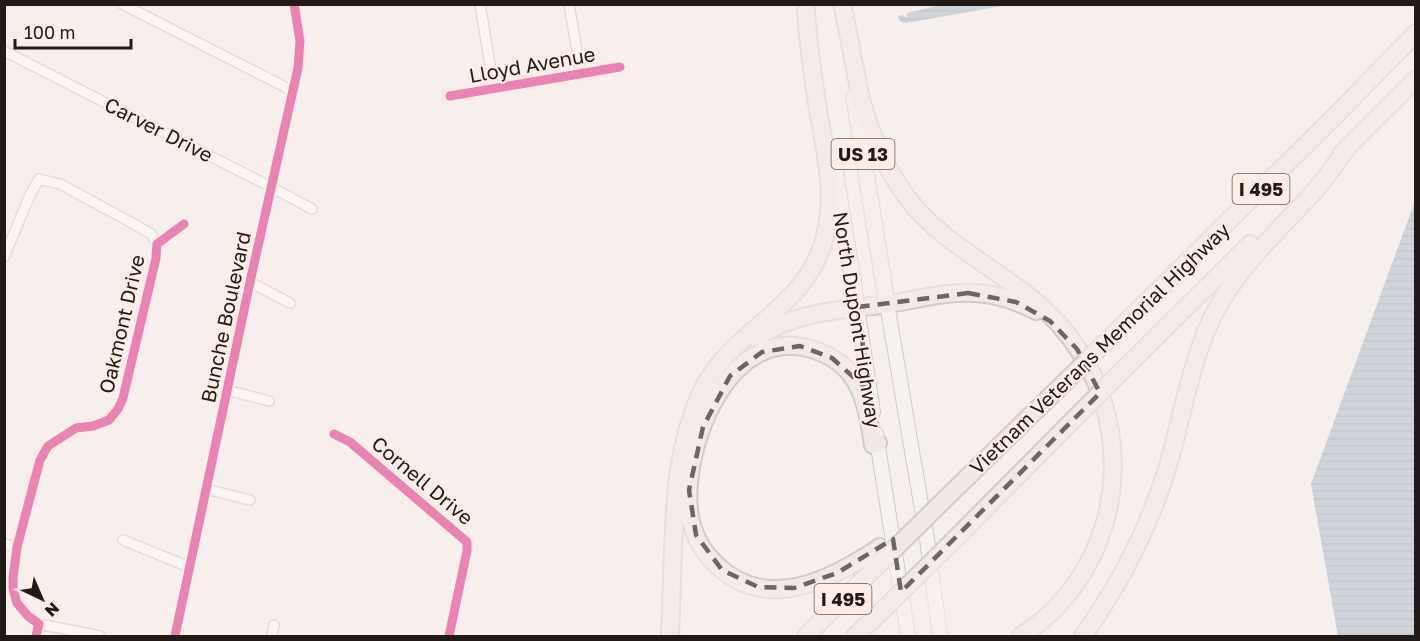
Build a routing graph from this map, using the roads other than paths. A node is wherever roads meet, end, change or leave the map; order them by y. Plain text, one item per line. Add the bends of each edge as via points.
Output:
1 (122, 4) edge
2 (294, 4) edge
3 (480, 4) edge
4 (569, 4) edge
5 (841, 4) edge
6 (805, 7) edge
7 (1416, 33) edge
8 (4, 51) edge
9 (620, 67) dead end
10 (581, 74) junction
11 (1416, 79) edge
12 (494, 89) junction
13 (293, 91) junction
14 (450, 96) dead end
15 (1347, 148) junction
16 (271, 187) junction
17 (312, 209) dead end
18 (184, 224) dead end
19 (157, 244) junction
20 (4, 257) edge
21 (250, 282) junction
22 (290, 303) dead end
23 (888, 304) junction
24 (857, 307) junction
25 (1071, 340) junction
26 (227, 390) junction
27 (269, 401) dead end
28 (696, 405) junction
29 (334, 434) dead end
30 (878, 443) junction
31 (206, 489) junction
32 (250, 500) dead end
33 (123, 540) dead end
34 (4, 544) edge
35 (17, 547) junction
36 (881, 555) junction
37 (189, 567) junction
38 (39, 624) junction
39 (274, 625) dead end
40 (36, 636) edge
41 (100, 636) edge
42 (175, 636) edge
43 (272, 636) edge
44 (449, 636) edge
45 (670, 636) edge
46 (806, 636) edge
47 (855, 636) edge
48 (908, 636) edge
49 (940, 636) edge
50 (1022, 636) edge
51 (1083, 636) edge

1 - 13 street
2 - 13 street, Bunche Boulevard via 300,41
3 - 12 street
4 - 10 street
5 - 23 highway, North Dupont Highway / US 13
5 - 25 highway via 867,118 902,190 937,229 1040,306
6 - 24 highway, North Dupont Highway / US 13
6 - 28 highway via 830,190 824,239 800,288 719,364
7 - 36 highway, Vietnam Veterans Memorial Highway / I 495, bridge via 938,506
8 - 16 street, Carver Drive
9 - 10 street, Lloyd Avenue
10 - 12 street, Lloyd Avenue
11 - 15 highway, Vietnam Veterans Memorial Highway / I 495
12 - 14 street, Lloyd Avenue
13 - 16 street, Bunche Boulevard
15 - 47 highway, Vietnam Veterans Memorial Highway / I 495, bridge
15 - 51 highway via 1313,193 1254,255 1221,301 1197,355 1167,468 1145,528 1116,585
16 - 17 street, Carver Drive
16 - 21 street, Bunche Boulevard
18 - 19 street, Oakmont Drive
19 - 20 street via 151,234 134,224 60,184 39,179
19 - 35 street, Oakmont Drive via 118,409 109,420 76,428 48,446 39,460
21 - 22 street
21 - 26 street, Bunche Boulevard
23 - 24 highway
23 - 25 highway via 961,293 993,295 1040,313
23 - 49 main road, North Dupont Highway / US 13
24 - 28 highway via 801,317 762,334 722,368
24 - 30 main road, North Dupont Highway / US 13
25 - 50 highway via 1092,375 1109,422 1114,461 1111,499 1100,539 1082,574 1050,614
26 - 27 street
26 - 31 street, Bunche Boulevard
28 - 45 highway via 676,486
29 - 44 street, Cornell Drive via 350,442 467,542
30 - 36 highway via 873,445 860,388 843,366 807,347 768,350 740,366 714,401 697,445 689,504 696,535 709,558 746,584 794,588
30 - 48 main road, North Dupont Highway / US 13
31 - 32 street
31 - 37 street, Bunche Boulevard
33 - 37 street
34 - 35 street
35 - 38 street, Oakmont Drive via 13,590 17,603
36 - 46 highway, I 495
37 - 42 street, Bunche Boulevard
38 - 40 street
38 - 41 street
39 - 43 street

